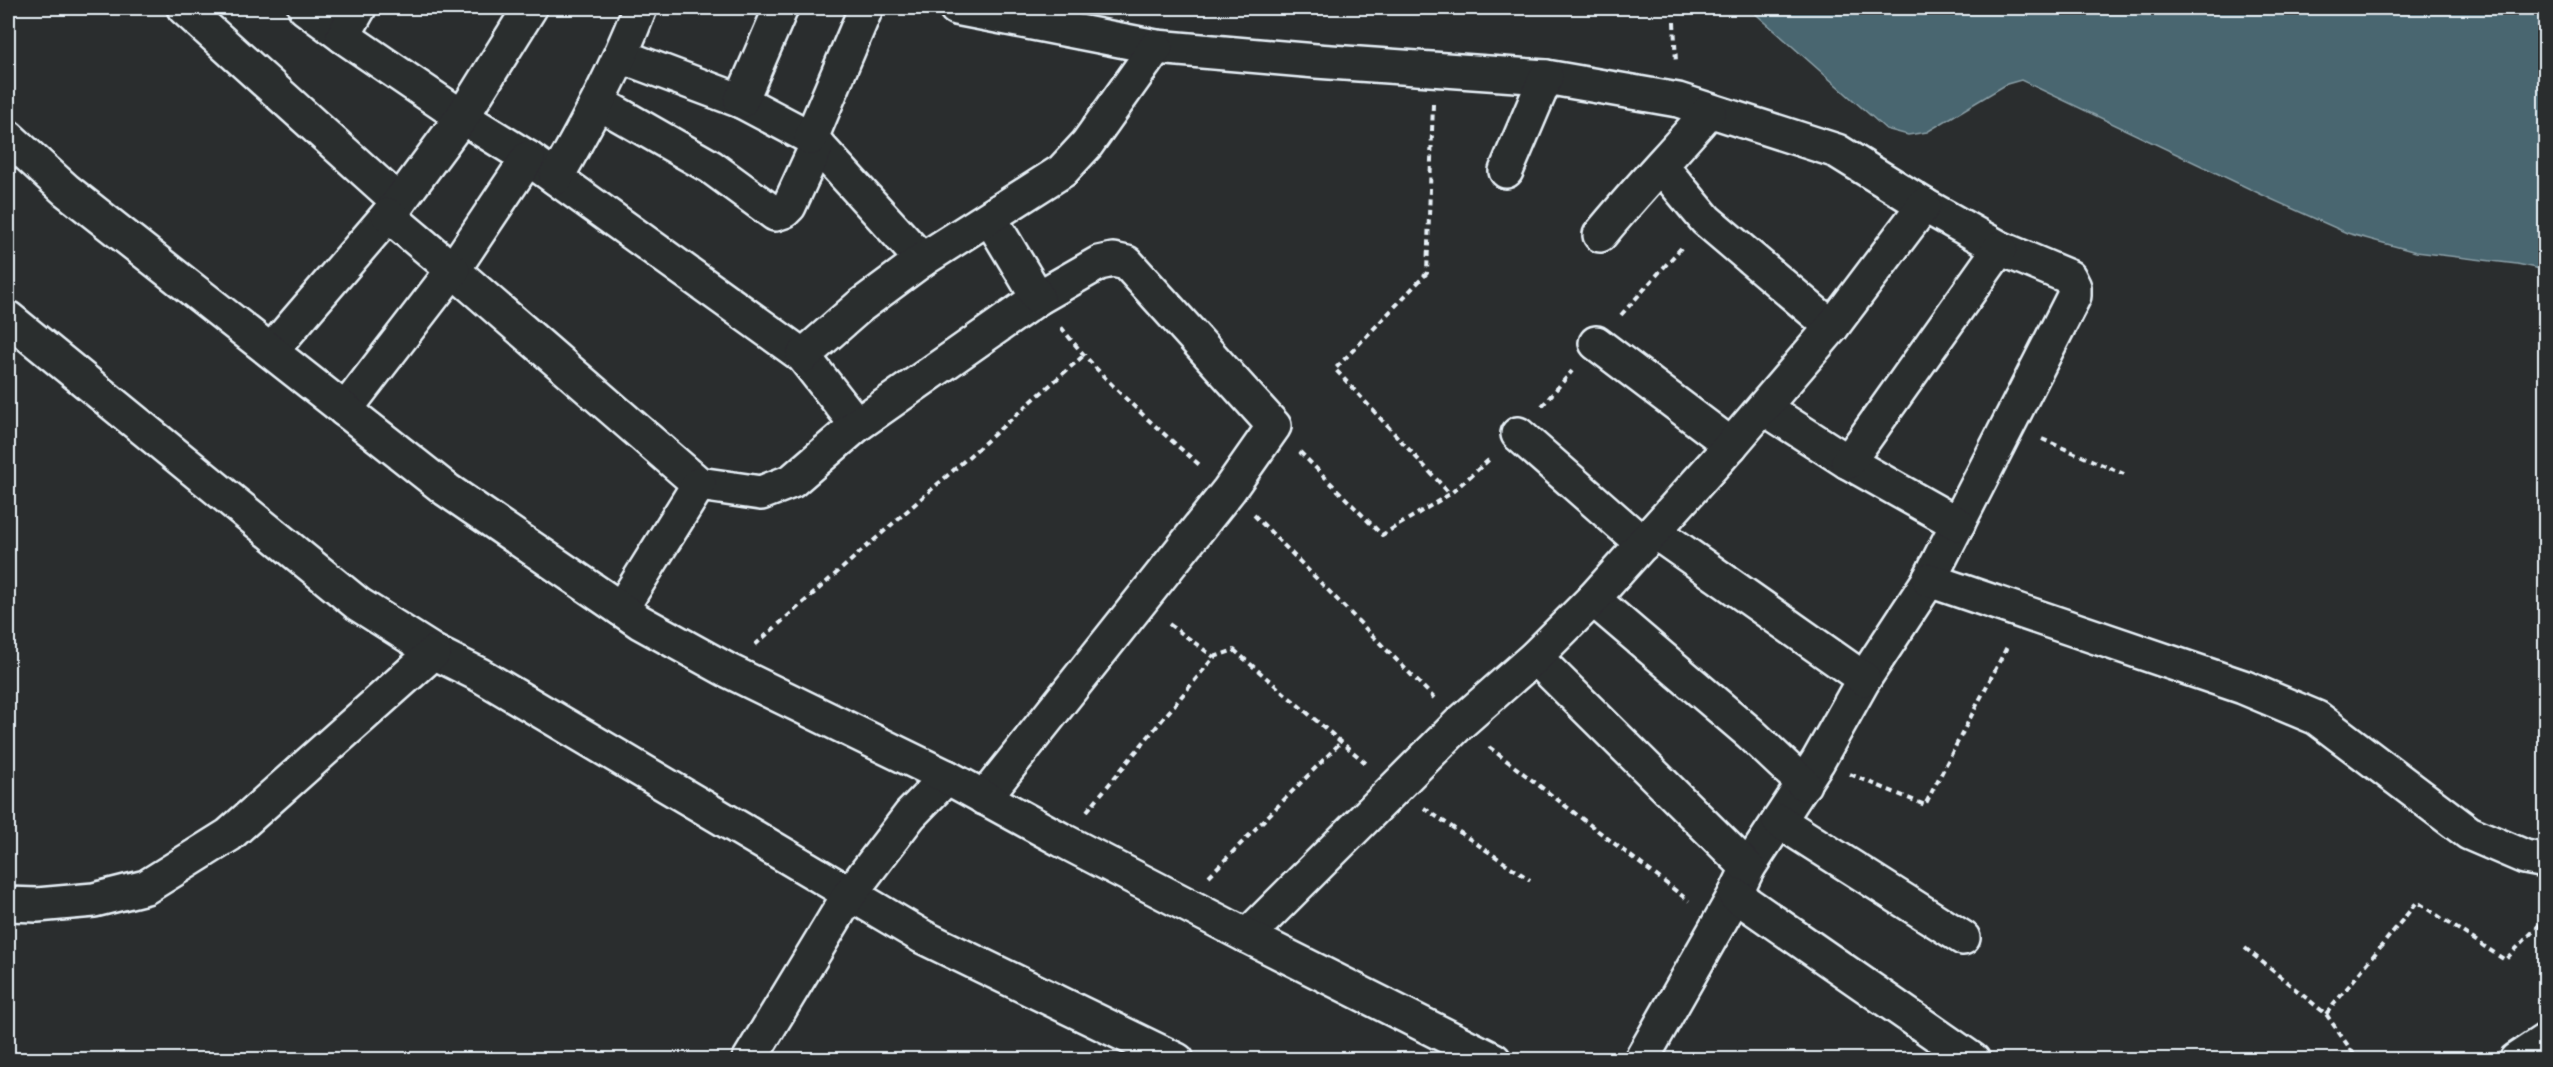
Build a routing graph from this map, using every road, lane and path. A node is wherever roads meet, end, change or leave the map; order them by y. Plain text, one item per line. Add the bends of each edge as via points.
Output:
1 (184, 8) edge
2 (305, 8) edge
3 (359, 8) edge
4 (530, 8) edge
5 (640, 8) edge
6 (781, 8) edge
7 (866, 8) edge
8 (956, 8) edge
9 (343, 36) junction
10 (1156, 47) junction
11 (621, 56) junction
12 (1434, 70) junction
13 (1546, 77) junction
14 (741, 101) junction
15 (599, 103) junction
16 (1709, 111) junction
17 (462, 117) junction
18 (8, 137) edge
19 (814, 141) junction
20 (528, 158) junction
21 (1661, 166) junction
22 (1506, 171) dead end
23 (556, 178) junction
24 (1924, 204) junction
25 (394, 209) junction
26 (990, 219) junction
27 (1706, 220) junction
28 (1600, 236) dead end
29 (2000, 248) junction
30 (921, 260) junction
31 (453, 270) junction
32 (1038, 298) junction
33 (8, 318) edge
34 (1832, 327) junction
35 (1596, 343) junction
36 (271, 351) junction
37 (803, 356) junction
38 (1764, 408) junction
39 (345, 410) junction
40 (2009, 424) junction
41 (857, 425) junction
42 (1274, 426) junction
43 (1518, 434) junction
44 (1731, 445) junction
45 (1848, 462) junction
46 (2124, 474) dead end
47 (699, 484) junction
48 (1229, 490) junction
49 (1450, 494) junction
50 (1958, 525) junction
51 (1649, 538) junction
52 (1929, 580) junction
53 (1593, 599) junction
54 (1139, 603) junction
55 (621, 609) junction
56 (2024, 614) junction
57 (434, 652) junction
58 (1214, 657) junction
59 (1535, 657) junction
60 (727, 670) junction
61 (1864, 679) junction
62 (1459, 724) junction
63 (1811, 773) junction
64 (947, 777) junction
65 (1394, 788) junction
66 (984, 798) junction
67 (1779, 821) junction
68 (1062, 840) junction
69 (2546, 861) edge
70 (1530, 880) dead end
71 (1742, 881) junction
72 (849, 895) junction
73 (1184, 902) junction
74 (8, 904) edge
75 (2546, 918) edge
76 (1719, 924) junction
77 (1247, 936) junction
78 (1964, 938) dead end
79 (2245, 948) dead end
80 (2326, 1014) junction
81 (2546, 1040) edge
82 (749, 1059) edge
83 (1177, 1059) edge
84 (1494, 1059) edge
85 (1641, 1059) edge
86 (1973, 1059) edge
87 (2358, 1059) edge
88 (2516, 1059) edge

1 - 25 street
2 - 9 street
3 - 9 street
4 - 17 street
5 - 11 street
6 - 14 street
7 - 19 street
8 - 10 street
9 - 17 street
10 - 12 street
10 - 26 street via 1087,144 1062,171
11 - 14 street
11 - 15 street
12 - 13 street
12 - 49 path via 1427,273 1335,369
13 - 16 street via 1678,100
13 - 22 street
14 - 19 street
15 - 19 street via 711,167 775,214 789,206
15 - 23 street
16 - 21 street
16 - 24 street via 1837,151
17 - 20 street
17 - 25 street
18 - 36 street via 66,190
19 - 30 street
20 - 23 street
20 - 31 street
21 - 27 street
21 - 28 street
23 - 37 street
24 - 29 street
24 - 34 street
25 - 31 street
25 - 36 street
26 - 30 street
26 - 32 street
27 - 34 street
27 - 35 path
29 - 40 street via 2069,278 2074,287 2074,296
29 - 45 street
30 - 37 street
31 - 39 street
31 - 47 street
32 - 41 street
32 - 42 street via 1099,263 1113,260 1127,264
33 - 57 street via 358,604
34 - 38 street
35 - 43 path
35 - 44 street
36 - 39 street
37 - 41 street
38 - 44 street
38 - 45 street
39 - 55 street via 447,490
40 - 46 path
40 - 50 street
41 - 47 street via 780,487 761,493
42 - 48 street
42 - 49 path via 1382,535
43 - 49 path
43 - 51 street
44 - 51 street
45 - 50 street
47 - 55 street
48 - 54 street
48 - 60 path via 1150,423 1083,356
48 - 62 path
50 - 52 street
51 - 53 street
51 - 61 street
52 - 56 street
52 - 61 street
53 - 59 street
53 - 63 street via 1750,733
54 - 58 path
54 - 66 street
55 - 60 street
56 - 63 path via 1925,805
56 - 69 street via 2243,687 2317,718 2469,833 2524,857
57 - 72 street via 480,675
57 - 74 street via 230,835 146,887 94,900
58 - 68 path
58 - 73 path via 1234,650 1341,742
59 - 62 street
59 - 71 street
60 - 64 street
61 - 63 street
62 - 65 street
62 - 76 path
63 - 67 street
64 - 66 street
64 - 72 street via 910,815
65 - 70 path
65 - 77 street
66 - 68 street
67 - 71 street
67 - 78 street
68 - 73 street
71 - 76 street
71 - 86 street
72 - 82 street
72 - 83 street via 923,937
73 - 77 street
75 - 80 path via 2505,960 2417,902
76 - 85 street
77 - 84 street
79 - 80 path
80 - 87 path
81 - 88 street

